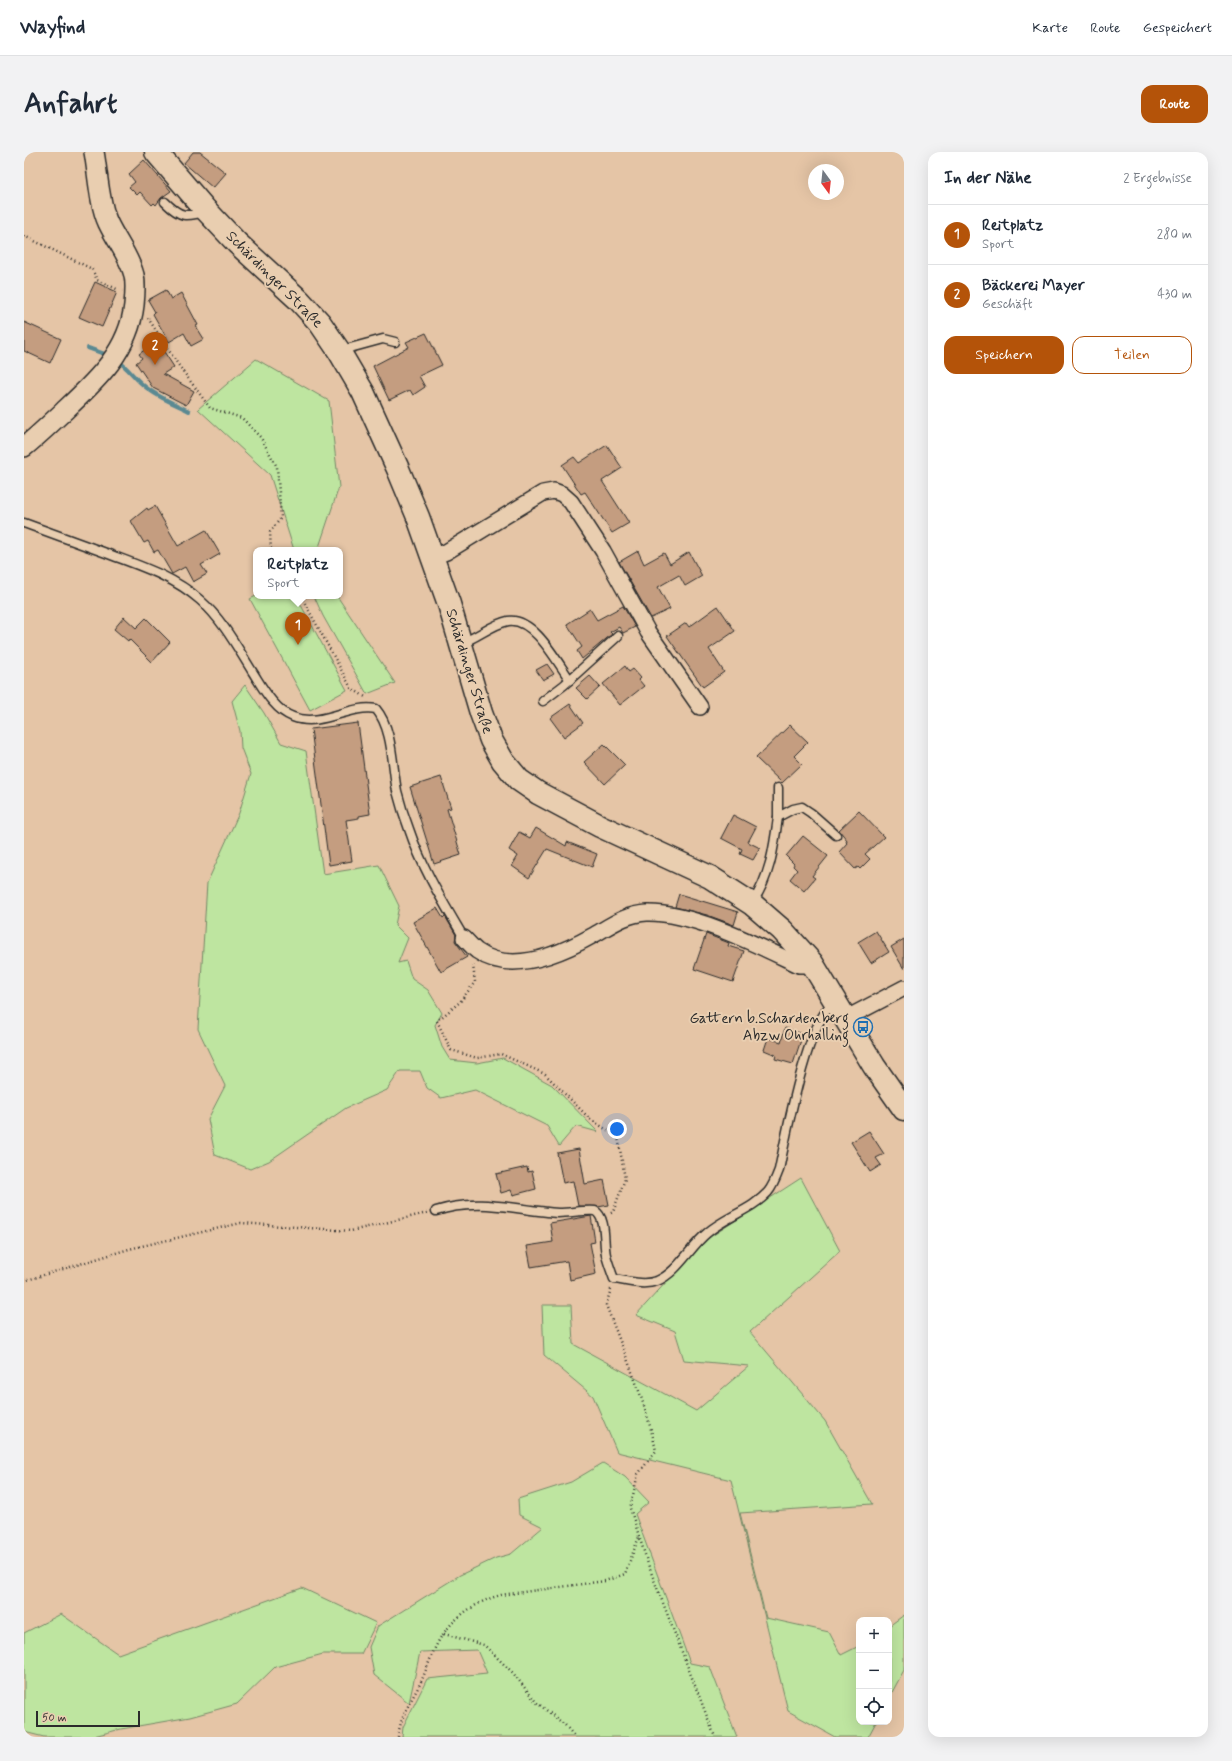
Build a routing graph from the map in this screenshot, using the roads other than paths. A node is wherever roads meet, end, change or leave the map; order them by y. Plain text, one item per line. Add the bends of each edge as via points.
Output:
1 (94, 152) edge
2 (156, 152) edge
3 (165, 202) dead end
4 (207, 211) junction
5 (395, 342) dead end
6 (339, 351) junction
7 (24, 447) edge
8 (24, 523) edge
9 (433, 557) junction
10 (618, 636) dead end
11 (460, 644) junction
12 (570, 680) junction
13 (543, 701) dead end
14 (700, 707) dead end
15 (778, 788) dead end
16 (778, 817) junction
17 (836, 834) dead end
18 (752, 904) junction
19 (464, 938) joint
20 (812, 963) junction
21 (904, 988) edge
22 (840, 1011) junction
23 (904, 1109) edge
24 (436, 1211) road end

1 - 7 street via 107,222 129,260 134,275 134,297 129,327 119,350 105,370
2 - 4 main road, Schärdinger Straße
3 - 4 lane via 179,215 193,216
4 - 6 main road, Schärdinger Straße via 237,243 299,300 320,323
5 - 6 lane via 383,339
6 - 9 main road, Schärdinger Straße via 363,392 389,448
8 - 19 lane via 155,571 189,591 202,601 220,622 271,700 284,713 303,720 320,720 368,708 376,709 383,717 387,731 398,792 409,830 426,871
9 - 11 main road, Schärdinger Straße
9 - 14 street via 446,552 544,493 554,491 562,494 571,502 648,632
10 - 12 lane
11 - 12 lane via 497,625 508,621 518,622 532,629
11 - 18 main road, Schärdinger Straße via 480,713 491,740 519,780 579,816 710,877
12 - 13 lane
15 - 16 lane
16 - 17 lane via 802,807
16 - 18 lane via 772,859 762,889
18 - 20 main road, Schärdinger Straße via 782,930
19 - 20 street via 476,951 490,958 508,962 525,961 572,947 632,914 648,913 689,920 738,937 804,966
20 - 22 main road, Schärdinger Straße
21 - 22 street
22 - 23 main road, Schärdinger Straße
22 - 24 lane via 830,1006 822,1014 799,1080 780,1170 768,1192 757,1202 707,1232 673,1270 655,1282 635,1283 614,1278 606,1254 602,1219 595,1211 559,1213 478,1204

